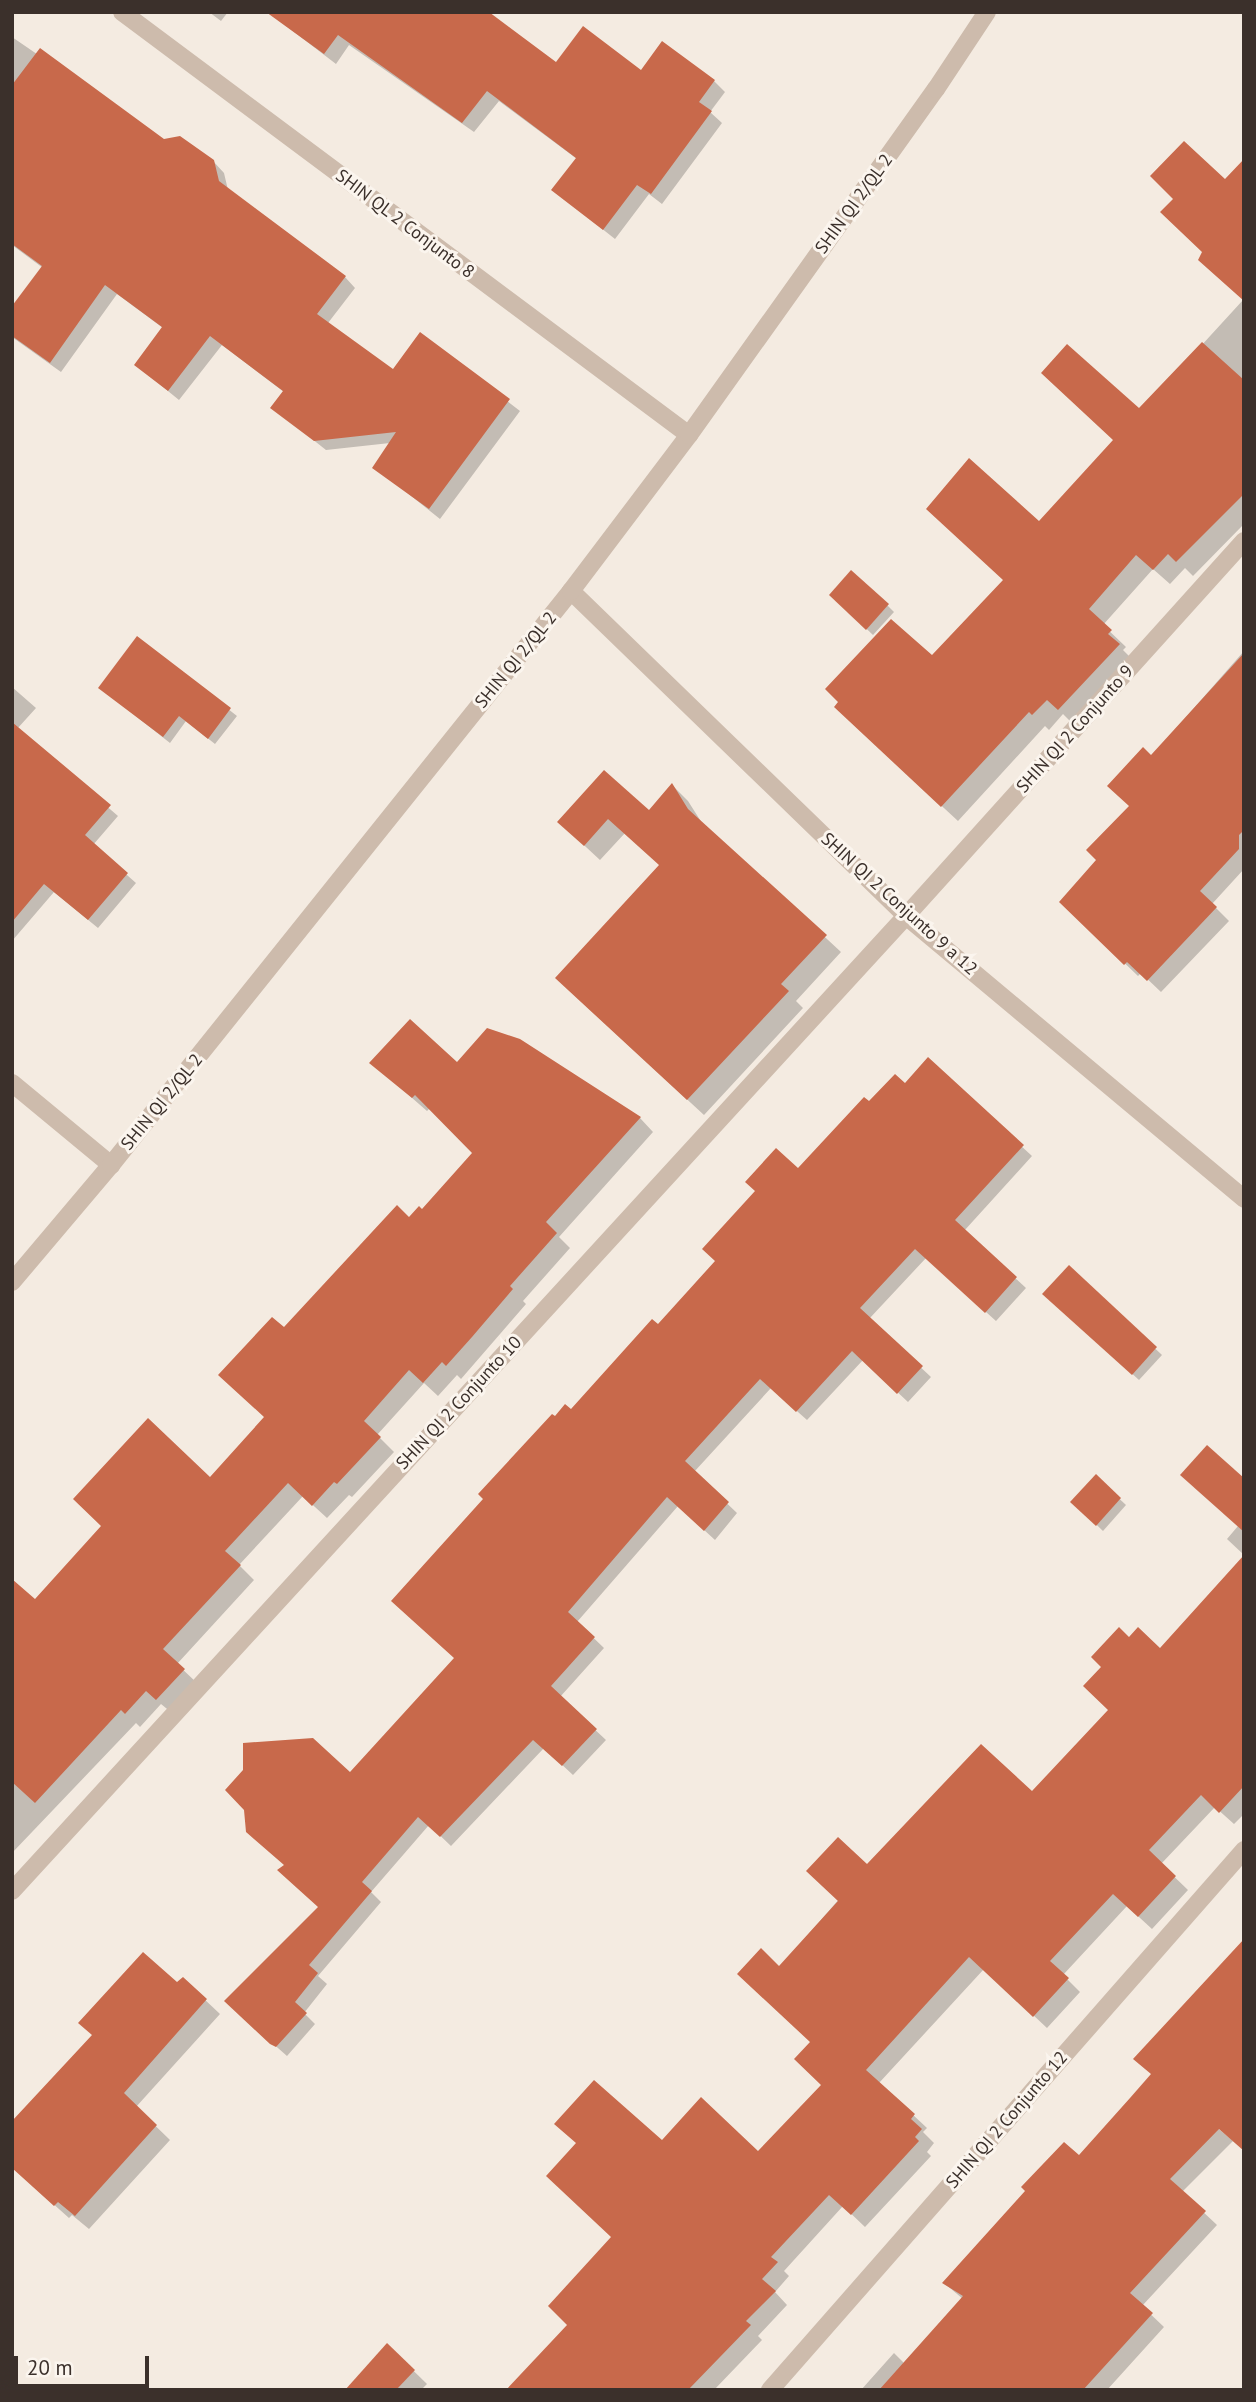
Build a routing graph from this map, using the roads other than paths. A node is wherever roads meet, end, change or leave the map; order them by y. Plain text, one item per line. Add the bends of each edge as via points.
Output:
1 (121, 12) edge
2 (987, 12) edge
3 (689, 435) junction
4 (1244, 541) edge
5 (571, 591) junction
6 (906, 916) junction
7 (12, 1083) edge
8 (111, 1165) junction
9 (1244, 1199) edge
10 (12, 1282) edge
11 (1244, 1850) edge
12 (12, 1891) edge
13 (770, 2390) edge

1 - 3 street, SHIN QL 2 Conjunto 8
2 - 3 street, SHIN QI 2/QL 2
3 - 5 street, SHIN QI 2/QL 2
4 - 6 street, SHIN QI 2 Conjunto 9
5 - 6 street, SHIN QI 2 Conjunto 9 a 12
5 - 8 street, SHIN QI 2/QL 2
6 - 9 street, SHIN QI 2 Conjunto 9 a 12
6 - 12 street, SHIN QI 2 Conjunto 10
7 - 8 street
8 - 10 street, SHIN QI 2/QL 2
11 - 13 street, SHIN QI 2 Conjunto 12

